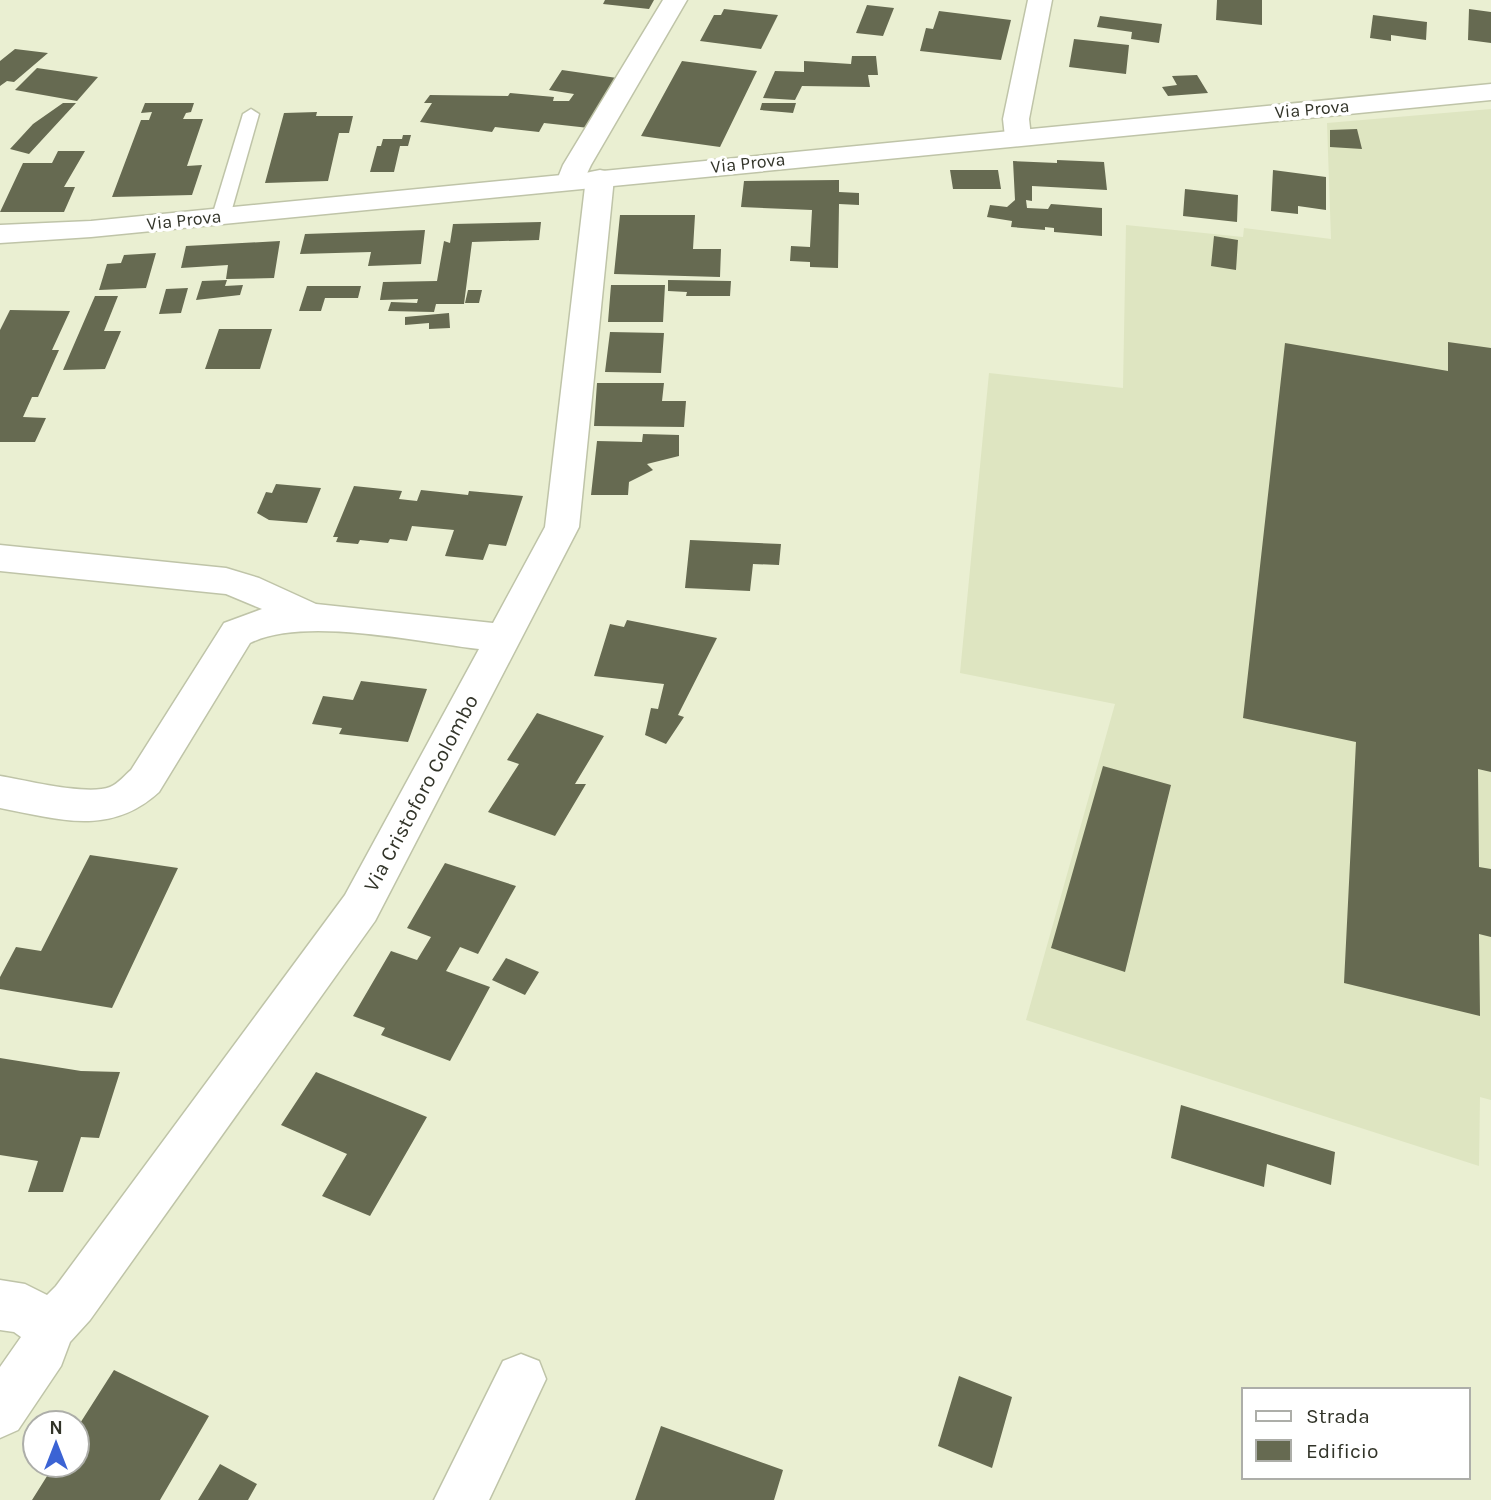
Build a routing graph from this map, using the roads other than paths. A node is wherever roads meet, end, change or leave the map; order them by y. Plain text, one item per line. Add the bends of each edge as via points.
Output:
1 (675, 0) edge
2 (1040, 0) edge
3 (1491, 92) edge
4 (251, 114) dead end
5 (1018, 138) junction
6 (585, 179) junction
7 (221, 216) junction
8 (2, 234) edge
9 (0, 558) edge
10 (247, 587) junction
11 (311, 617) junction
12 (237, 633) junction
13 (503, 638) junction
14 (0, 792) edge
15 (0, 1305) edge
16 (49, 1328) junction
17 (521, 1379) dead end
18 (0, 1412) edge
19 (461, 1500) edge

1 - 6 street via 577,165
2 - 5 street via 1016,119
3 - 5 street, Via Prova
4 - 7 lane
5 - 6 street, Via Prova
6 - 7 street, Via Prova
6 - 13 street, Via Cristoforo Colombo via 562,527
7 - 8 street, Via Prova
9 - 10 street via 226,581
10 - 11 street
10 - 12 street via 248,604
11 - 12 street via 275,619
11 - 13 street
12 - 14 street via 145,781 133,792 97,806
13 - 16 street, Via Cristoforo Colombo via 360,908 73,1303
15 - 16 street via 25,1309
16 - 18 street, Via Cristoforo Colombo via 43,1348
17 - 19 street

